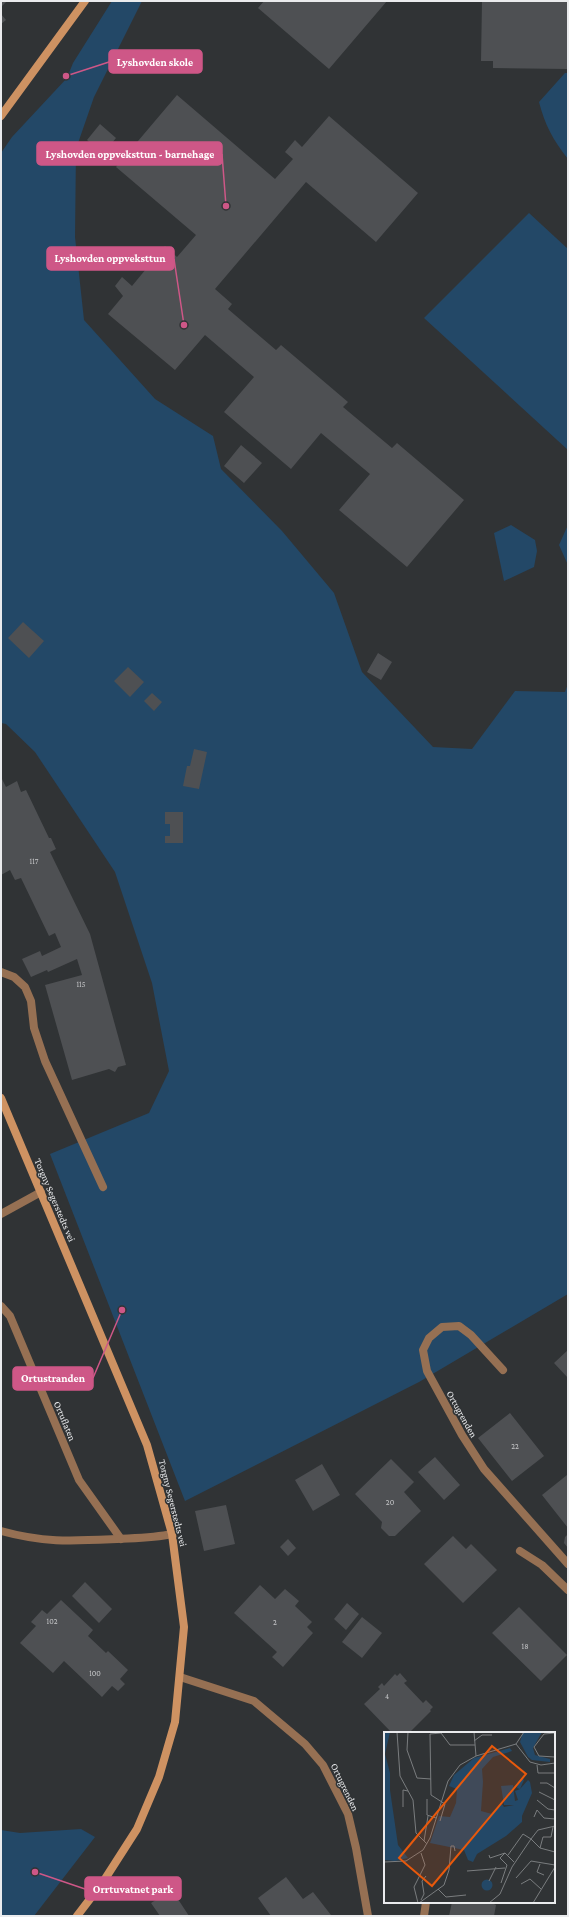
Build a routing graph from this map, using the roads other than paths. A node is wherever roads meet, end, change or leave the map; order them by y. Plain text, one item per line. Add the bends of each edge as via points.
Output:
1 (85, 1) edge
2 (1, 116) edge
3 (1, 972) edge
4 (1, 1098) edge
5 (103, 1187) dead end
6 (41, 1192) junction
7 (1, 1214) edge
8 (1, 1306) edge
9 (503, 1370) dead end
10 (1, 1531) edge
11 (172, 1534) junction
12 (121, 1539) junction
13 (520, 1551) dead end
14 (568, 1564) edge
15 (568, 1590) edge
16 (180, 1677) junction
17 (426, 1903) edge
18 (77, 1916) edge
19 (368, 1916) edge
20 (424, 1916) edge

1 - 2 main road
3 - 5 street via 14,977 25,988 31,1001 34,1028 45,1061
4 - 6 main road, Torgny Segerstedts vei
6 - 7 street
6 - 11 main road, Torgny Segerstedts vei via 147,1445
8 - 12 street, Ortuflaten via 10,1316 79,1480
9 - 14 street, Ortugrenden via 471,1335 459,1326 442,1327 429,1338 423,1350 427,1371 484,1469
10 - 12 street via 27,1538 65,1542
11 - 12 street via 152,1538
11 - 16 main road, Torgny Segerstedts vei via 184,1627
13 - 15 street via 542,1565
16 - 18 main road, Torgny Segerstedts vei via 175,1722 158,1777 137,1829 104,1882
16 - 19 street, Ortugrenden via 254,1701 305,1744 323,1765 348,1814
17 - 20 street

